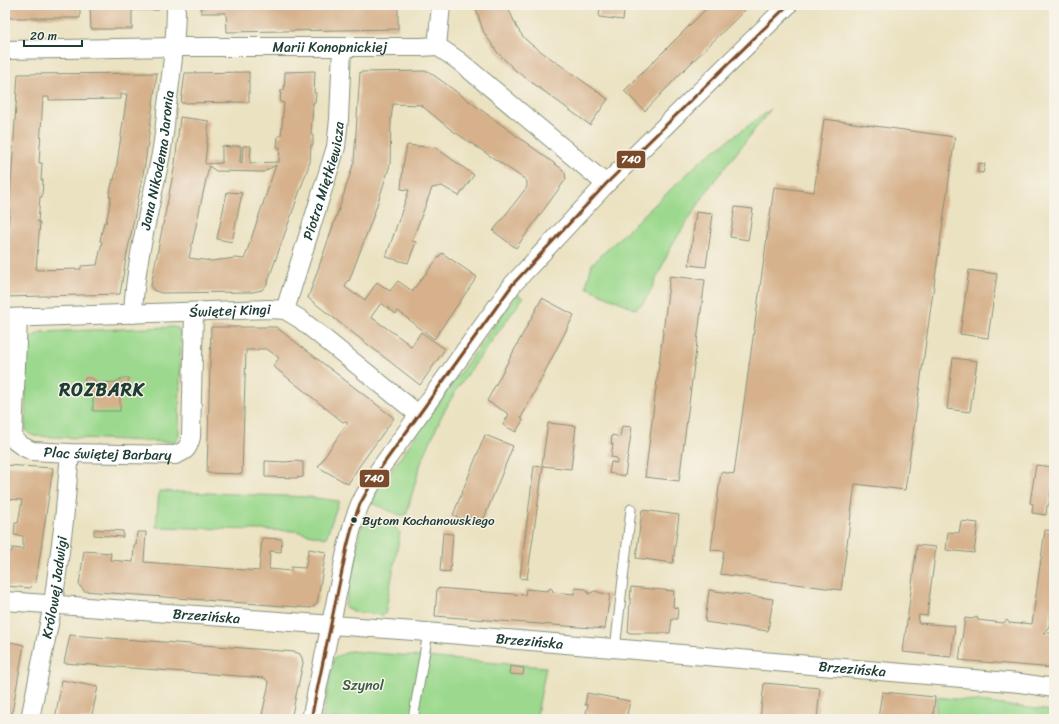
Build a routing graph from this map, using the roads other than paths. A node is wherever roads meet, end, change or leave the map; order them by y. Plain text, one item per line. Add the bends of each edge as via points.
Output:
1 (176, 5) edge
2 (441, 5) edge
3 (788, 5) edge
4 (438, 46) junction
5 (175, 47) junction
6 (342, 48) junction
7 (5, 54) edge
8 (606, 184) junction
9 (285, 310) junction
10 (194, 312) junction
11 (133, 314) junction
12 (11, 318) edge
13 (418, 414) junction
14 (70, 453) junction
15 (631, 509) dead end
16 (5, 601) edge
17 (53, 604) junction
18 (331, 625) junction
19 (428, 632) junction
20 (615, 649) junction
21 (1054, 688) edge
22 (30, 719) edge
23 (311, 719) edge
24 (413, 719) edge

1 - 5 street, Jana Nikodema Jaronia
2 - 4 street
3 - 8 street
4 - 6 street, Marii Konopnickiej
4 - 8 street via 459,60
5 - 6 street, Marii Konopnickiej
5 - 7 street, Marii Konopnickiej
5 - 11 street, Jana Nikodema Jaronia via 160,156 141,254
6 - 9 street, Piotra Miętkiewicza via 336,147
8 - 13 street via 512,284
9 - 10 street, Świętej Kingi
9 - 13 street, Świętej Kingi
10 - 11 street, Świętej Kingi
10 - 14 street, Plac świętej Barbary via 191,437 184,452 175,455
11 - 12 street, Świętej Kingi
12 - 14 street, Plac świętej Barbary via 15,441 32,450
13 - 18 street via 379,470 360,504 347,548
14 - 17 street, Królowej Jadwigi
15 - 20 lane
16 - 17 street, Brzezińska
17 - 18 street, Brzezińska
17 - 22 street, Królowej Jadwigi
18 - 19 street, Brzezińska
18 - 23 street
19 - 20 street, Brzezińska
19 - 24 lane
20 - 21 street, Brzezińska

